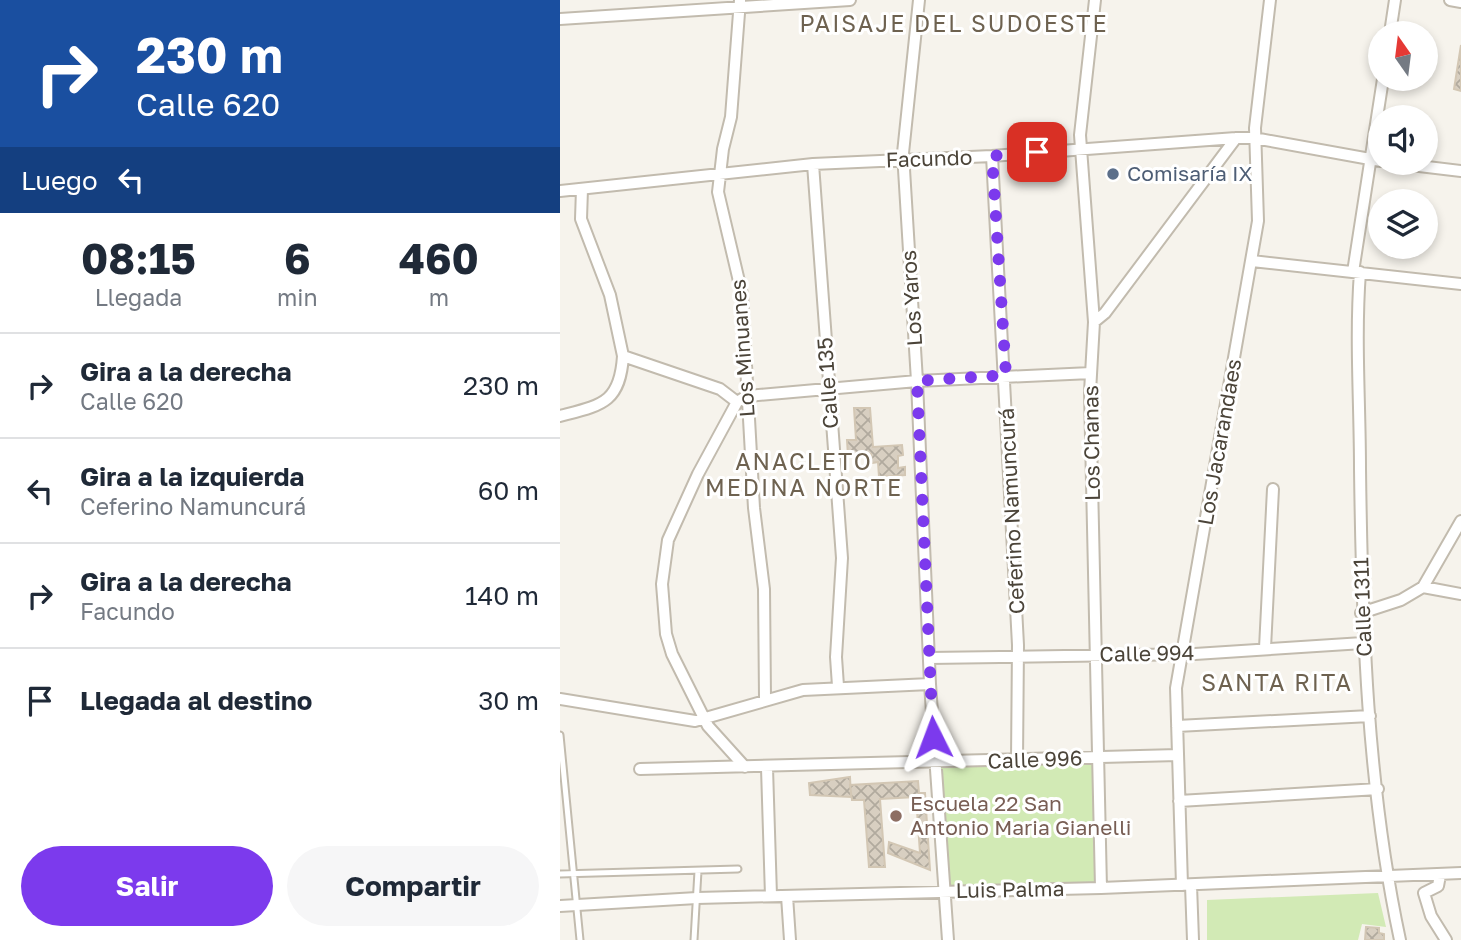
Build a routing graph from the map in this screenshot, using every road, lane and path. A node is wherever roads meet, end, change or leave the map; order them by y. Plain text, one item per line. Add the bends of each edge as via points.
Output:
1 (850, 0) edge
2 (919, 0) edge
3 (1095, 0) edge
4 (1270, 0) edge
5 (1395, 0) edge
6 (1450, 0) edge
7 (1461, 2) edge
8 (741, 3) edge
9 (560, 19) edge
10 (1392, 21) edge
11 (1236, 138) junction
12 (1254, 138) junction
13 (1081, 148) junction
14 (992, 156) junction
15 (1368, 159) edge
16 (903, 160) junction
17 (813, 164) junction
18 (1438, 168) edge
19 (1461, 171) edge
20 (719, 174) junction
21 (1374, 175) edge
22 (582, 189) junction
23 (560, 191) edge
24 (1252, 261) junction
25 (1357, 272) junction
26 (1461, 284) edge
27 (1094, 322) junction
28 (622, 356) junction
29 (1091, 373) junction
30 (1006, 375) junction
31 (917, 381) junction
32 (828, 391) junction
33 (742, 399) junction
34 (560, 416) edge
35 (1273, 489) dead end
36 (1461, 521) edge
37 (1423, 587) junction
38 (1461, 594) edge
39 (1361, 613) junction
40 (1363, 643) junction
41 (1265, 648) junction
42 (1095, 654) junction
43 (1183, 654) junction
44 (1018, 656) junction
45 (929, 658) junction
46 (930, 684) junction
47 (838, 686) junction
48 (765, 698) junction
49 (560, 699) edge
50 (1370, 716) junction
51 (704, 719) junction
52 (1177, 726) junction
53 (560, 735) edge
54 (1178, 755) junction
55 (1098, 758) junction
56 (1017, 760) junction
57 (935, 763) junction
58 (745, 767) junction
59 (767, 768) junction
60 (640, 769) dead end
61 (1378, 789) junction
62 (1179, 800) junction
63 (738, 869) dead end
64 (698, 870) junction
65 (573, 872) junction
66 (1461, 873) edge
67 (560, 874) edge
68 (1440, 875) junction
69 (1387, 877) junction
70 (1186, 885) junction
71 (1101, 888) junction
72 (945, 892) junction
73 (771, 896) junction
74 (787, 896) junction
75 (697, 898) junction
76 (575, 904) junction
77 (560, 906) edge
78 (580, 940) edge
79 (694, 940) edge
80 (790, 940) edge
81 (948, 940) edge
82 (1193, 940) edge
83 (1400, 940) edge
84 (1446, 940) edge

1 - 8 street
2 - 16 street, Los Yaros
3 - 13 street, Los Chanas
4 - 12 street, Los Jacarandaes
5 - 10 street
6 - 7 street
8 - 9 street
8 - 20 street, Los Minuanes via 731,117
11 - 12 street, Facundo
11 - 13 street, Facundo
11 - 27 street
12 - 15 street, Facundo
12 - 24 street, Los Jacarandaes via 1259,210
13 - 14 street, Facundo
13 - 27 street, Los Chanas
14 - 16 street, Facundo
14 - 30 street, Ceferino Namuncurá
16 - 17 street, Facundo
16 - 31 street, Los Yaros
17 - 20 street, Facundo
17 - 32 street, Calle 135
18 - 19 street
20 - 22 street, Facundo
20 - 33 street, Los Minuanes via 718,192 741,283
21 - 25 street, Calle 1311
22 - 23 street, Facundo
22 - 28 street via 582,219 610,295
24 - 25 street
24 - 43 street, Los Jacarandaes
25 - 26 street
25 - 39 street, Calle 1311
27 - 29 street, Los Chanas
28 - 33 street
28 - 34 street via 614,395
29 - 30 street
29 - 42 street, Los Chanas
30 - 31 street
30 - 44 street, Ceferino Namuncurá
31 - 32 street
31 - 45 street, Los Yaros
32 - 33 street
32 - 47 street, Calle 135 via 842,558
33 - 48 street, Los Minuanes via 764,589
33 - 51 street via 678,518 662,567 667,643
35 - 41 street
36 - 37 street
37 - 38 street
37 - 39 street
39 - 40 street, Calle 1311
40 - 41 street, Calle 994
40 - 50 street, Calle 1311
41 - 43 street, Calle 994
42 - 43 street, Calle 994
42 - 44 street, Calle 994
42 - 55 street, Los Chanas
43 - 52 street, Los Jacarandaes via 1176,688
44 - 45 street, Calle 994
44 - 56 street, Ceferino Namuncurá
45 - 46 street, Los Yaros
46 - 47 street
46 - 57 street, Los Yaros
47 - 48 street
48 - 51 street
49 - 51 street via 678,720
50 - 52 street
50 - 61 street, Calle 1311
51 - 58 street
52 - 54 street, Los Jacarandaes
53 - 65 lane
54 - 55 street, Calle 996
54 - 62 street, Los Jacarandaes
55 - 56 street, Calle 996
55 - 71 street, Los Chanas
56 - 57 street, Calle 996
57 - 59 street, Calle 996
57 - 72 street, Los Yaros
58 - 59 street, Calle 996
58 - 60 street, Calle 996
59 - 73 street
61 - 62 street
61 - 69 street, Calle 1311
62 - 70 street, Los Jacarandaes
63 - 64 lane
64 - 65 lane
64 - 75 lane
65 - 67 lane
65 - 76 lane
66 - 68 street, Luis Palma
68 - 69 street, Luis Palma
68 - 84 street via 1438,886 1424,893
69 - 70 street, Luis Palma
69 - 83 street, Calle 1311
70 - 71 street, Luis Palma
70 - 82 street, Los Jacarandaes
71 - 72 street, Luis Palma
72 - 74 street, Luis Palma
72 - 81 street, Los Yaros
73 - 74 street, Luis Palma
73 - 75 street, Luis Palma
74 - 80 street
75 - 76 street, Luis Palma
75 - 79 lane
76 - 77 street, Luis Palma
76 - 78 lane

